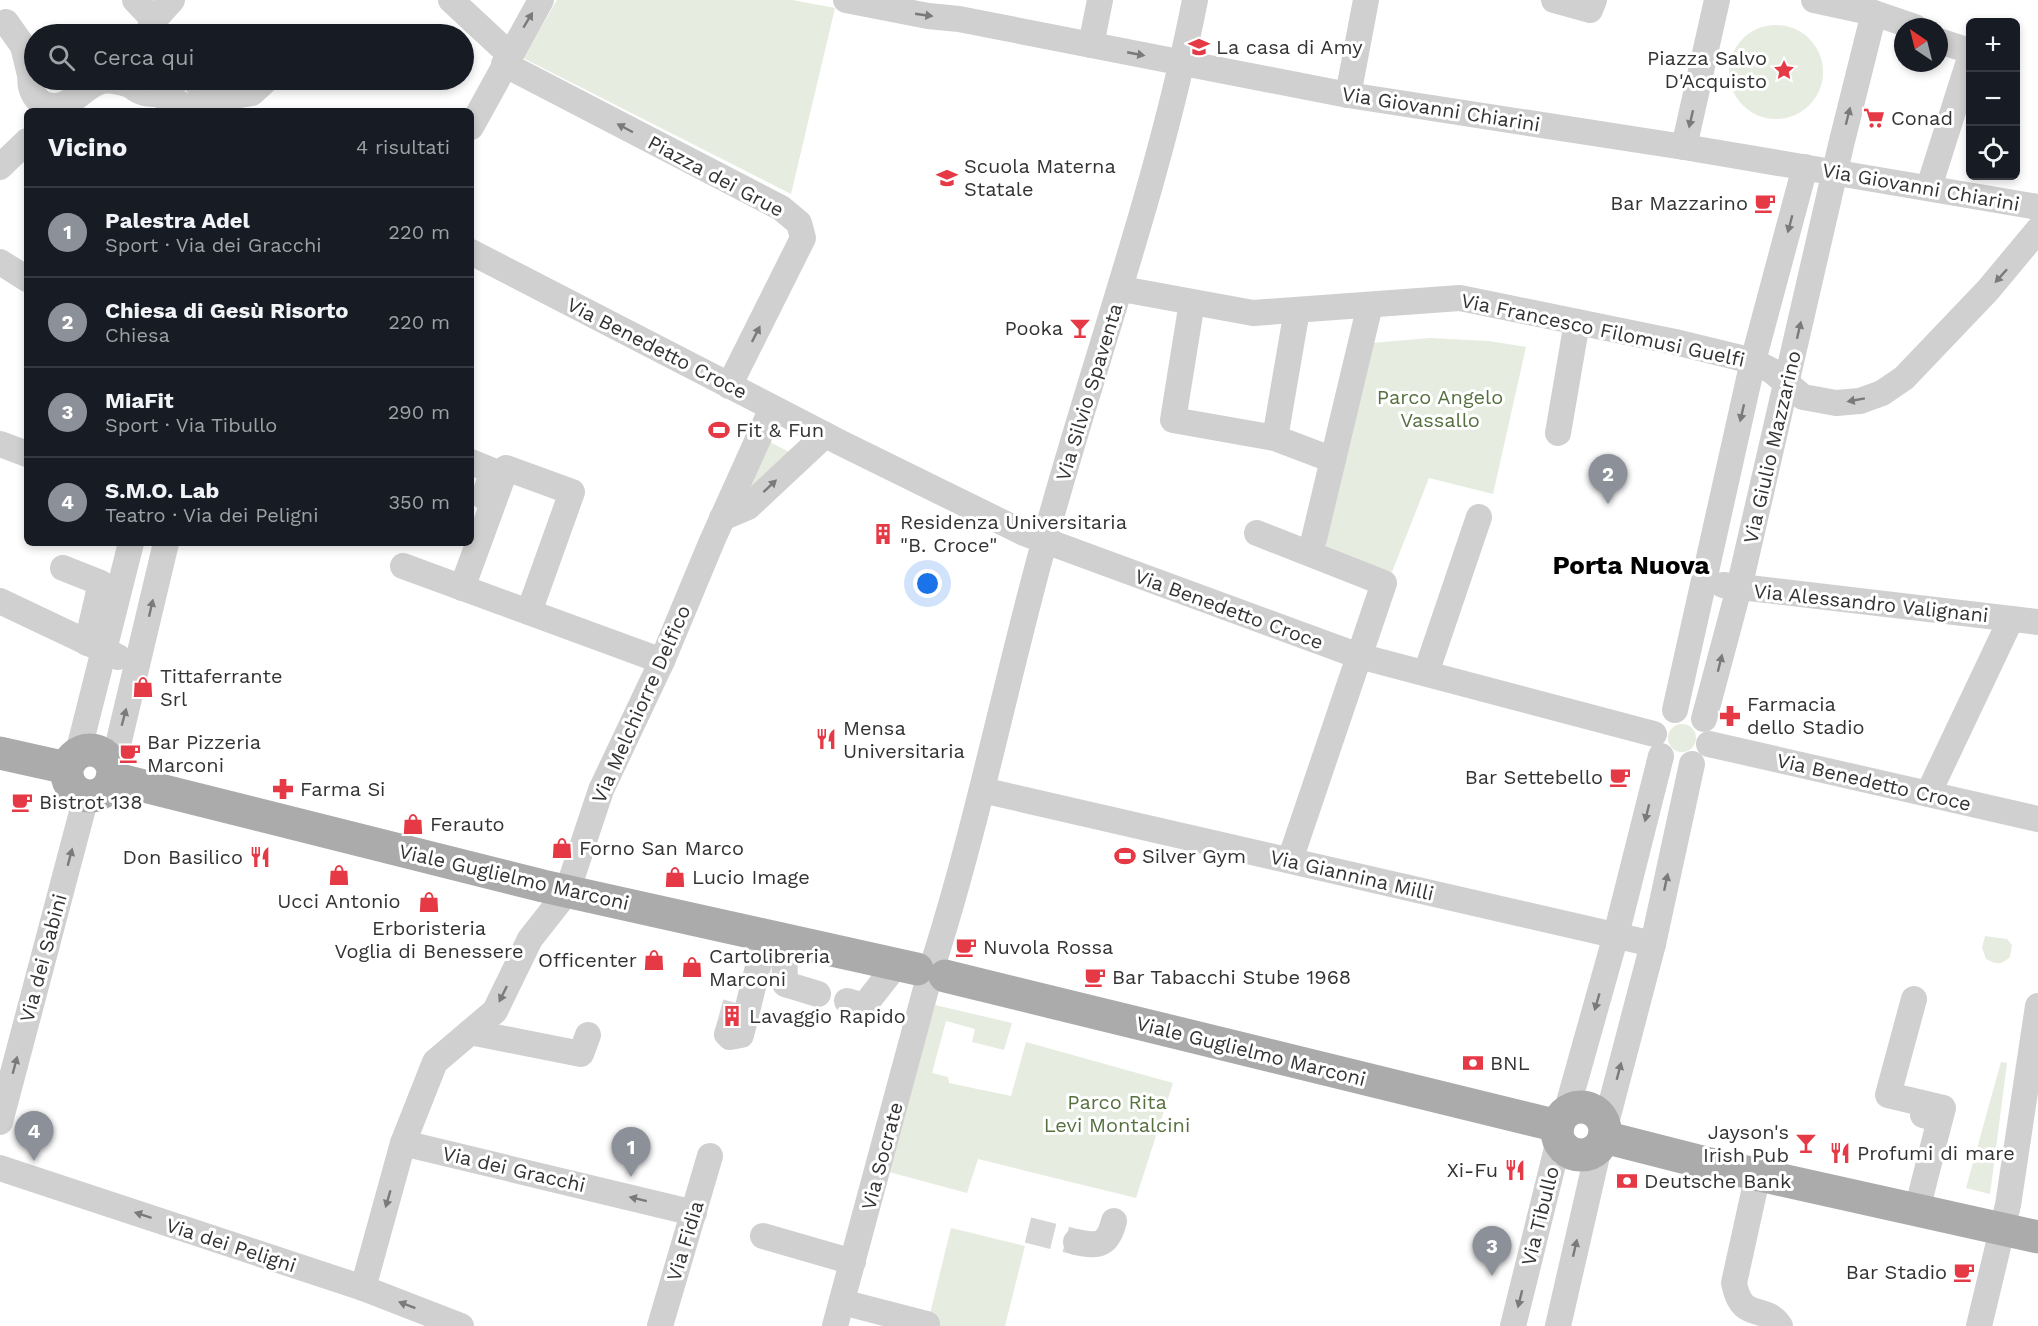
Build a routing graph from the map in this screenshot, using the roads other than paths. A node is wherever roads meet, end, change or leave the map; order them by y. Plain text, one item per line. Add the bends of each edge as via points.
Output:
1 (135, 0) edge
2 (172, 0) edge
3 (451, 0) edge
4 (540, 0) edge
5 (846, 0) edge
6 (1100, 0) edge
7 (1195, 0) edge
8 (1366, 0) edge
9 (1554, 0) edge
10 (1594, 0) edge
11 (1717, 0) edge
12 (1814, 0) edge
13 (874, 3) edge
14 (961, 9) edge
15 (1874, 13) junction
16 (3, 20) edge
17 (1894, 20) edge
18 (148, 24) edge
19 (152, 24) edge
20 (474, 24) edge
21 (474, 24) edge
22 (24, 36) edge
23 (1948, 44) edge
24 (1091, 45) junction
25 (24, 49) edge
26 (1966, 49) edge
27 (507, 59) junction
28 (1183, 63) junction
29 (1966, 72) edge
30 (32, 90) edge
31 (87, 90) edge
32 (173, 90) edge
33 (200, 90) edge
34 (255, 90) edge
35 (1348, 95) junction
36 (42, 107) edge
37 (209, 108) edge
38 (210, 108) edge
39 (212, 108) edge
40 (474, 121) edge
41 (24, 144) edge
42 (1684, 147) junction
43 (0, 167) edge
44 (1805, 167) junction
45 (1834, 173) junction
46 (1929, 187) junction
47 (2038, 207) edge
48 (2038, 230) edge
49 (474, 254) edge
50 (0, 262) edge
51 (24, 277) edge
52 (1122, 289) junction
53 (1192, 302) junction
54 (1370, 305) junction
55 (1297, 310) junction
56 (1577, 322) junction
57 (1753, 361) junction
58 (1787, 384) junction
59 (729, 386) junction
60 (772, 408) junction
61 (1558, 433) dead end
62 (825, 435) junction
63 (1275, 438) junction
64 (0, 444) edge
65 (24, 453) edge
66 (1333, 460) junction
67 (474, 463) edge
68 (1479, 517) dead end
69 (474, 523) edge
70 (717, 530) junction
71 (1257, 533) dead end
72 (1314, 539) dead end
73 (1044, 541) junction
74 (474, 545) edge
75 (130, 546) edge
76 (165, 546) edge
77 (466, 546) edge
78 (474, 546) edge
79 (403, 566) dead end
80 (63, 568) dead end
81 (1704, 582) junction
82 (457, 586) junction
83 (1739, 588) junction
84 (10, 606) edge
85 (529, 612) junction
86 (2011, 619) junction
87 (2038, 622) edge
88 (95, 647) junction
89 (1359, 656) junction
90 (662, 661) junction
91 (138, 665) junction
92 (1426, 673) junction
93 (1675, 710) junction
94 (1704, 719) junction
95 (1709, 744) junction
96 (1658, 745) junction
97 (0, 753) edge
98 (73, 761) junction
99 (1692, 764) junction
100 (104, 781) junction
101 (982, 790) junction
102 (1928, 794) junction
103 (2038, 819) edge
104 (1290, 860) junction
105 (567, 892) junction
106 (768, 935) junction
107 (1616, 935) junction
108 (1653, 944) junction
109 (924, 970) junction
110 (818, 994) dead end
111 (738, 995) tunnel mouth
112 (1914, 999) dead end
113 (847, 1001) dead end
114 (2038, 1006) edge
115 (729, 1028) dead end
116 (470, 1032) junction
117 (588, 1035) dead end
118 (1880, 1104) dead end
119 (1940, 1119) junction
120 (0, 1122) edge
121 (1561, 1126) junction
122 (1603, 1137) junction
123 (404, 1143) junction
124 (710, 1156) dead end
125 (0, 1168) edge
126 (1758, 1174) junction
127 (1917, 1210) junction
128 (694, 1212) junction
129 (1114, 1221) dead end
130 (2003, 1229) junction
131 (763, 1236) dead end
132 (2038, 1237) edge
133 (1076, 1242) tunnel mouth
134 (853, 1262) junction
135 (363, 1288) junction
136 (839, 1314) edge
137 (927, 1324) dead end
138 (461, 1326) edge
139 (660, 1326) edge
140 (1513, 1326) edge
141 (1558, 1326) edge
142 (1780, 1326) edge
143 (1979, 1326) edge

1 - 18 street
2 - 19 street
3 - 21 street, Piazza dei Grue
27 -> 4 street
5 - 13 street, Via Giovanni Chiarini
6 - 24 street
7 - 28 street, Via Silvio Spaventa
8 - 35 street
9 - 10 street via 1590,10
11 -> 42 street
12 - 15 street
13 -> 14 street, Via Giovanni Chiarini
14 - 24 street, Via Giovanni Chiarini
15 - 17 street
45 -> 15 street
16 - 22 street
16 - 25 street
20 - 27 street, Piazza dei Grue
23 - 26 street
24 -> 28 street, Via Giovanni Chiarini
27 - 40 street
59 -> 27 street, Piazza dei Grue via 803,238 799,223 781,208
28 - 35 street, Via Giovanni Chiarini
28 - 52 street, Via Silvio Spaventa
29 - 46 street
30 - 36 street
31 - 36 street via 67,103
32 - 37 street
33 - 38 street
34 - 39 street via 223,98
35 - 42 street, Via Giovanni Chiarini
41 - 43 street
42 - 44 street, Via Giovanni Chiarini
44 - 45 street, Via Giovanni Chiarini
44 -> 57 street, Via Giulio Mazzarino
45 - 46 street, Via Giovanni Chiarini
58 -> 45 street, Via Giulio Mazzarino
46 - 47 street, Via Giovanni Chiarini
48 -> 58 street, Via Francesco Filomusi Guelfi via 1933,350 1882,393 1836,404 1803,396
49 - 59 street, Via Benedetto Croce
50 - 51 street
52 - 53 street, Via Francesco Filomusi Guelfi
52 - 73 street, Via Silvio Spaventa
53 - 55 street, Via Francesco Filomusi Guelfi via 1253,313
53 - 63 street via 1173,420
54 - 55 street, Via Francesco Filomusi Guelfi
54 - 56 street, Via Francesco Filomusi Guelfi via 1460,298
54 - 66 street
55 - 63 street
56 - 57 street, Via Francesco Filomusi Guelfi
56 - 61 street
57 - 58 street, Via Francesco Filomusi Guelfi
57 -> 81 street, Via Giulio Mazzarino
58 - 83 street, Via Giulio Mazzarino
59 - 60 street, Via Benedetto Croce
60 - 62 street, Via Benedetto Croce
60 - 70 street, Via Melchiorre Delfico
70 -> 62 street via 748,507
62 - 73 street, Via Benedetto Croce
63 - 66 street
64 - 65 street
66 - 72 street
67 - 69 street via 493,471
68 - 92 street
70 - 90 street, Via Melchiorre Delfico
71 - 89 street via 1384,583
73 - 89 street, Via Benedetto Croce
73 - 101 street, Via Silvio Spaventa
74 - 85 street via 506,468 572,492
75 - 88 street
91 -> 76 street, Via dei Sabini
77 - 82 street
78 - 82 street
79 - 82 street
80 - 88 street via 101,583
81 - 83 street, Via Alessandro Valignani
81 - 93 street, Via Giulio Mazzarino
82 - 85 street
83 - 86 street, Via Alessandro Valignani
94 -> 83 street, Via Giulio Mazzarino
84 - 88 street
85 - 90 street
86 - 87 street, Via Alessandro Valignani
86 - 102 street
88 - 91 street
88 - 98 street
89 - 92 street, Via Benedetto Croce
89 - 104 street
90 - 105 street, Via Melchiorre Delfico via 601,790
100 -> 91 street, Via dei Sabini
92 - 96 street, Via Benedetto Croce
93 - 94 street via 1691,711
93 - 96 street via 1661,719
94 - 95 street via 1710,733
95 - 99 street via 1704,755
95 - 102 street, Via Benedetto Croce
96 - 99 street via 1676,765
96 -> 107 street
97 - 98 main road
98 - 100 main road via 72,787
108 -> 99 street
100 - 105 main road, Viale Guglielmo Marconi
120 -> 100 street, Via dei Sabini via 86,797
101 - 104 street, Via Giannina Milli
101 - 109 street, Via Silvio Spaventa
102 - 103 street, Via Benedetto Croce
104 - 107 street, Via Giannina Milli
105 - 106 main road, Viale Guglielmo Marconi
105 -> 116 street, Via Melchiorre Delfico via 530,939 495,1011
106 - 109 main road, Viale Guglielmo Marconi
106 - 110 street via 785,984
106 - 111 street
106 - 115 street via 741,1035 730,1037
107 - 108 street
107 -> 121 street
122 -> 108 street
109 - 113 street via 864,1006
109 - 121 main road, Viale Guglielmo Marconi
109 - 134 street, Via Socrate
112 - 119 street via 1888,1095 1942,1108
114 - 130 street
116 - 117 street via 581,1054
116 - 123 street, Via Melchiorre Delfico via 435,1062
118 - 119 street
119 - 127 street
121 - 122 main road, Viale Guglielmo Marconi via 1577,1107 1590,1108 1600,1116
121 -> 140 street, Via Tibullo
122 - 126 main road
141 -> 122 street, Via Tibullo
128 -> 123 street, Via dei Gracchi
123 -> 135 street, Via Melchiorre Delfico
124 - 128 street, Via Fidia
135 -> 125 street, Via dei Peligni
126 - 127 main road
126 - 142 street via 1734,1283 1743,1307 1775,1319
127 - 130 main road
128 - 139 street, Via Fidia
129 - 133 street via 1111,1235 1104,1243 1094,1246
130 - 132 main road
130 - 143 street
131 - 134 street
134 - 136 street, Via Socrate
138 -> 135 street, Via dei Peligni
136 - 137 street

